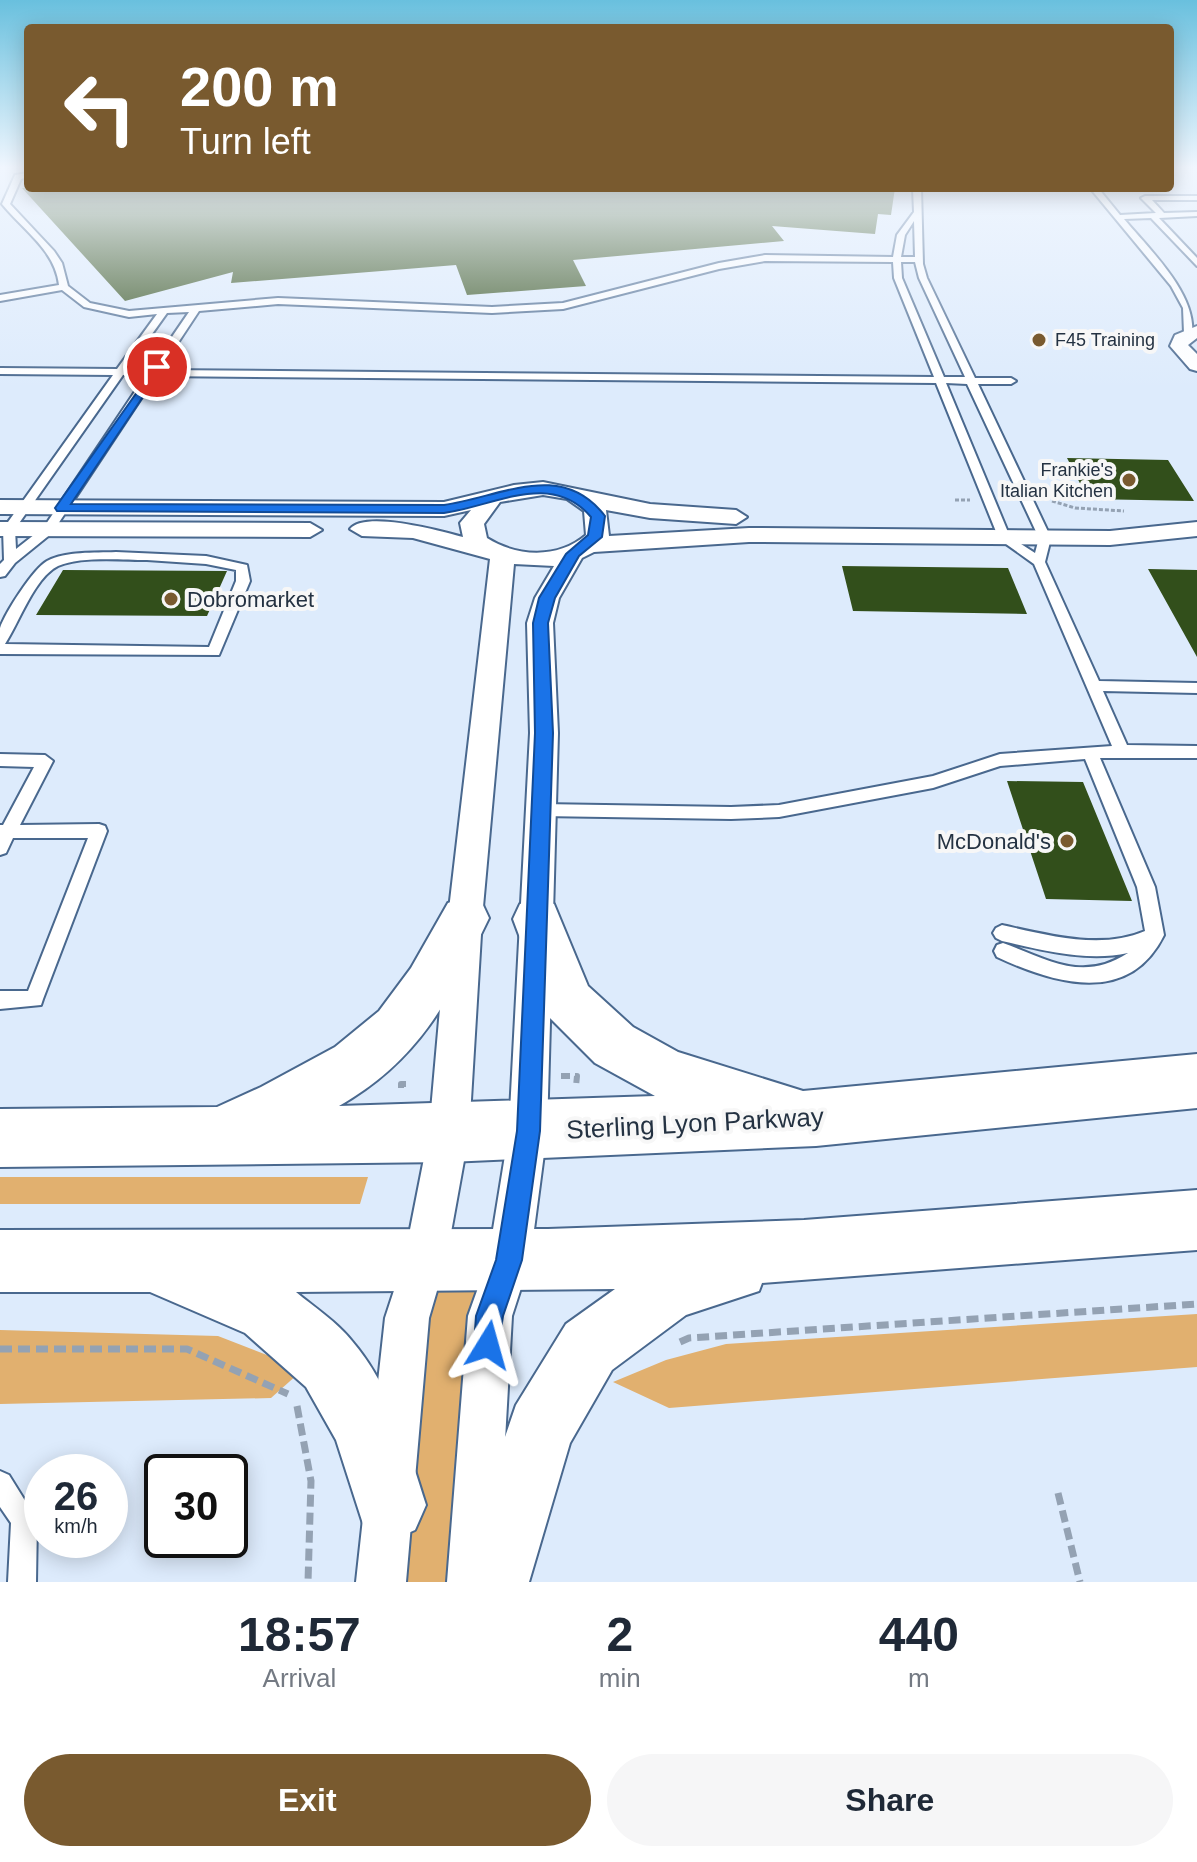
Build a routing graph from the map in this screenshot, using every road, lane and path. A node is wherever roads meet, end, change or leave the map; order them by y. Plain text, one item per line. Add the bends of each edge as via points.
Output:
1 (39, 242) edge
2 (900, 242) edge
3 (918, 242) edge
4 (1140, 242) edge
5 (1181, 242) edge
6 (1153, 258) junction
7 (1166, 258) dead end
8 (1179, 258) dead end
9 (897, 259) junction
10 (1195, 259) edge
11 (919, 260) junction
12 (1175, 285) junction
13 (64, 287) junction
14 (0, 298) edge
15 (1197, 300) edge
16 (196, 308) junction
17 (163, 312) junction
18 (1193, 332) edge
19 (1197, 365) edge
20 (0, 371) edge
21 (121, 374) junction
22 (153, 374) junction
23 (941, 380) junction
24 (971, 380) junction
25 (1011, 381) dead end
26 (583, 499) junction
27 (490, 500) junction
28 (0, 507) edge
29 (24, 507) junction
30 (61, 508) junction
31 (1001, 528) junction
32 (5, 529) edge
33 (1039, 529) junction
34 (48, 530) junction
35 (1195, 530) edge
36 (579, 550) junction
37 (494, 553) junction
38 (10, 560) junction
39 (1039, 562) junction
40 (0, 573) edge
41 (0, 641) edge
42 (0, 649) edge
43 (1094, 686) junction
44 (1197, 688) edge
45 (1122, 751) junction
46 (1197, 752) edge
47 (1090, 753) junction
48 (0, 760) edge
49 (541, 810) junction
50 (3, 838) edge
51 (465, 918) junction
52 (537, 919) junction
53 (1155, 935) junction
54 (0, 1000) edge
55 (560, 1076) dead end
56 (1197, 1081) edge
57 (576, 1090) dead end
58 (816, 1118) junction
59 (528, 1131) junction
60 (449, 1133) junction
61 (0, 1138) edge
62 (212, 1138) junction
63 (1197, 1220) edge
64 (804, 1251) junction
65 (425, 1260) junction
66 (509, 1260) junction
67 (0, 1261) edge
68 (149, 1261) junction
69 (1197, 1304) edge
70 (676, 1345) dead end
71 (295, 1397) dead end
72 (0, 1484) edge
73 (1058, 1493) dead end
74 (390, 1505) junction
75 (22, 1582) edge
76 (308, 1582) edge
77 (381, 1582) edge
78 (472, 1582) edge
79 (492, 1582) edge
80 (1080, 1582) edge

1 - 13 lane via 61,264
2 - 9 lane
3 - 11 lane
4 - 6 lane
5 - 10 lane
6 - 7 lane
6 - 12 lane
8 - 10 lane
9 - 11 lane
9 - 16 lane via 765,258 563,306 492,310 291,301
9 - 23 lane via 898,278
11 - 24 lane
12 - 15 lane
12 - 18 lane
13 - 14 lane
13 - 17 lane via 101,310
16 - 17 lane
16 - 22 lane
17 - 21 lane
18 - 19 street via 1179,346
20 - 21 lane
21 - 22 lane
21 - 29 lane
22 - 23 lane
22 - 30 lane
23 - 24 lane
23 - 31 lane
24 - 25 lane
24 - 33 lane
26 - 27 street via 566,491 526,488
26 - 31 street via 706,517
26 - 36 street via 598,516 599,526
27 - 30 street via 444,509
27 - 37 street via 473,519 473,530
28 - 29 street
29 - 30 street
29 - 32 lane
30 - 34 lane
31 - 33 street
31 - 36 street via 649,537
31 - 39 lane
32 - 34 street
32 - 38 lane
33 - 35 street via 1123,540
33 - 39 lane
34 - 37 street via 398,530 459,540
34 - 38 lane
36 - 37 street via 538,562
36 - 49 street via 547,598 540,623
37 - 51 street via 502,592
38 - 40 lane
39 - 43 lane
41 - 42 lane via 42,574 64,559 192,558 242,568 243,581 214,652
43 - 44 lane
43 - 45 lane
45 - 46 lane
45 - 47 lane
47 - 49 lane via 1000,760 920,785 779,811
47 - 53 lane via 1146,887
48 - 50 lane via 45,761
49 - 52 street
50 - 54 lane via 99,831 34,999
51 - 60 street
51 - 62 main road via 416,1006 370,1056 331,1083
52 - 58 main road via 568,1001 614,1045 667,1075
52 - 59 street
53 - 53 lane via 1138,957 1103,977 1038,969 1002,942 1135,947
55 - 57 path via 577,1076
56 - 58 main road, Sterling Lyon Parkway
58 - 59 main road, Sterling Lyon Parkway
59 - 60 main road, Sterling Lyon Parkway
59 - 66 street
60 - 62 main road, Sterling Lyon Parkway
60 - 65 street
61 - 62 main road, Sterling Lyon Parkway
63 - 64 main road
64 - 66 main road
64 - 79 main road via 670,1288 589,1347 540,1429
65 - 66 main road
65 - 68 main road
65 - 74 street via 407,1318
66 - 78 street via 490,1316
67 - 68 main road
68 - 74 main road via 268,1310 329,1364 366,1427
69 - 70 path via 689,1338
71 - 76 path via 311,1481
72 - 75 lane via 24,1520
73 - 80 path
74 - 77 street

